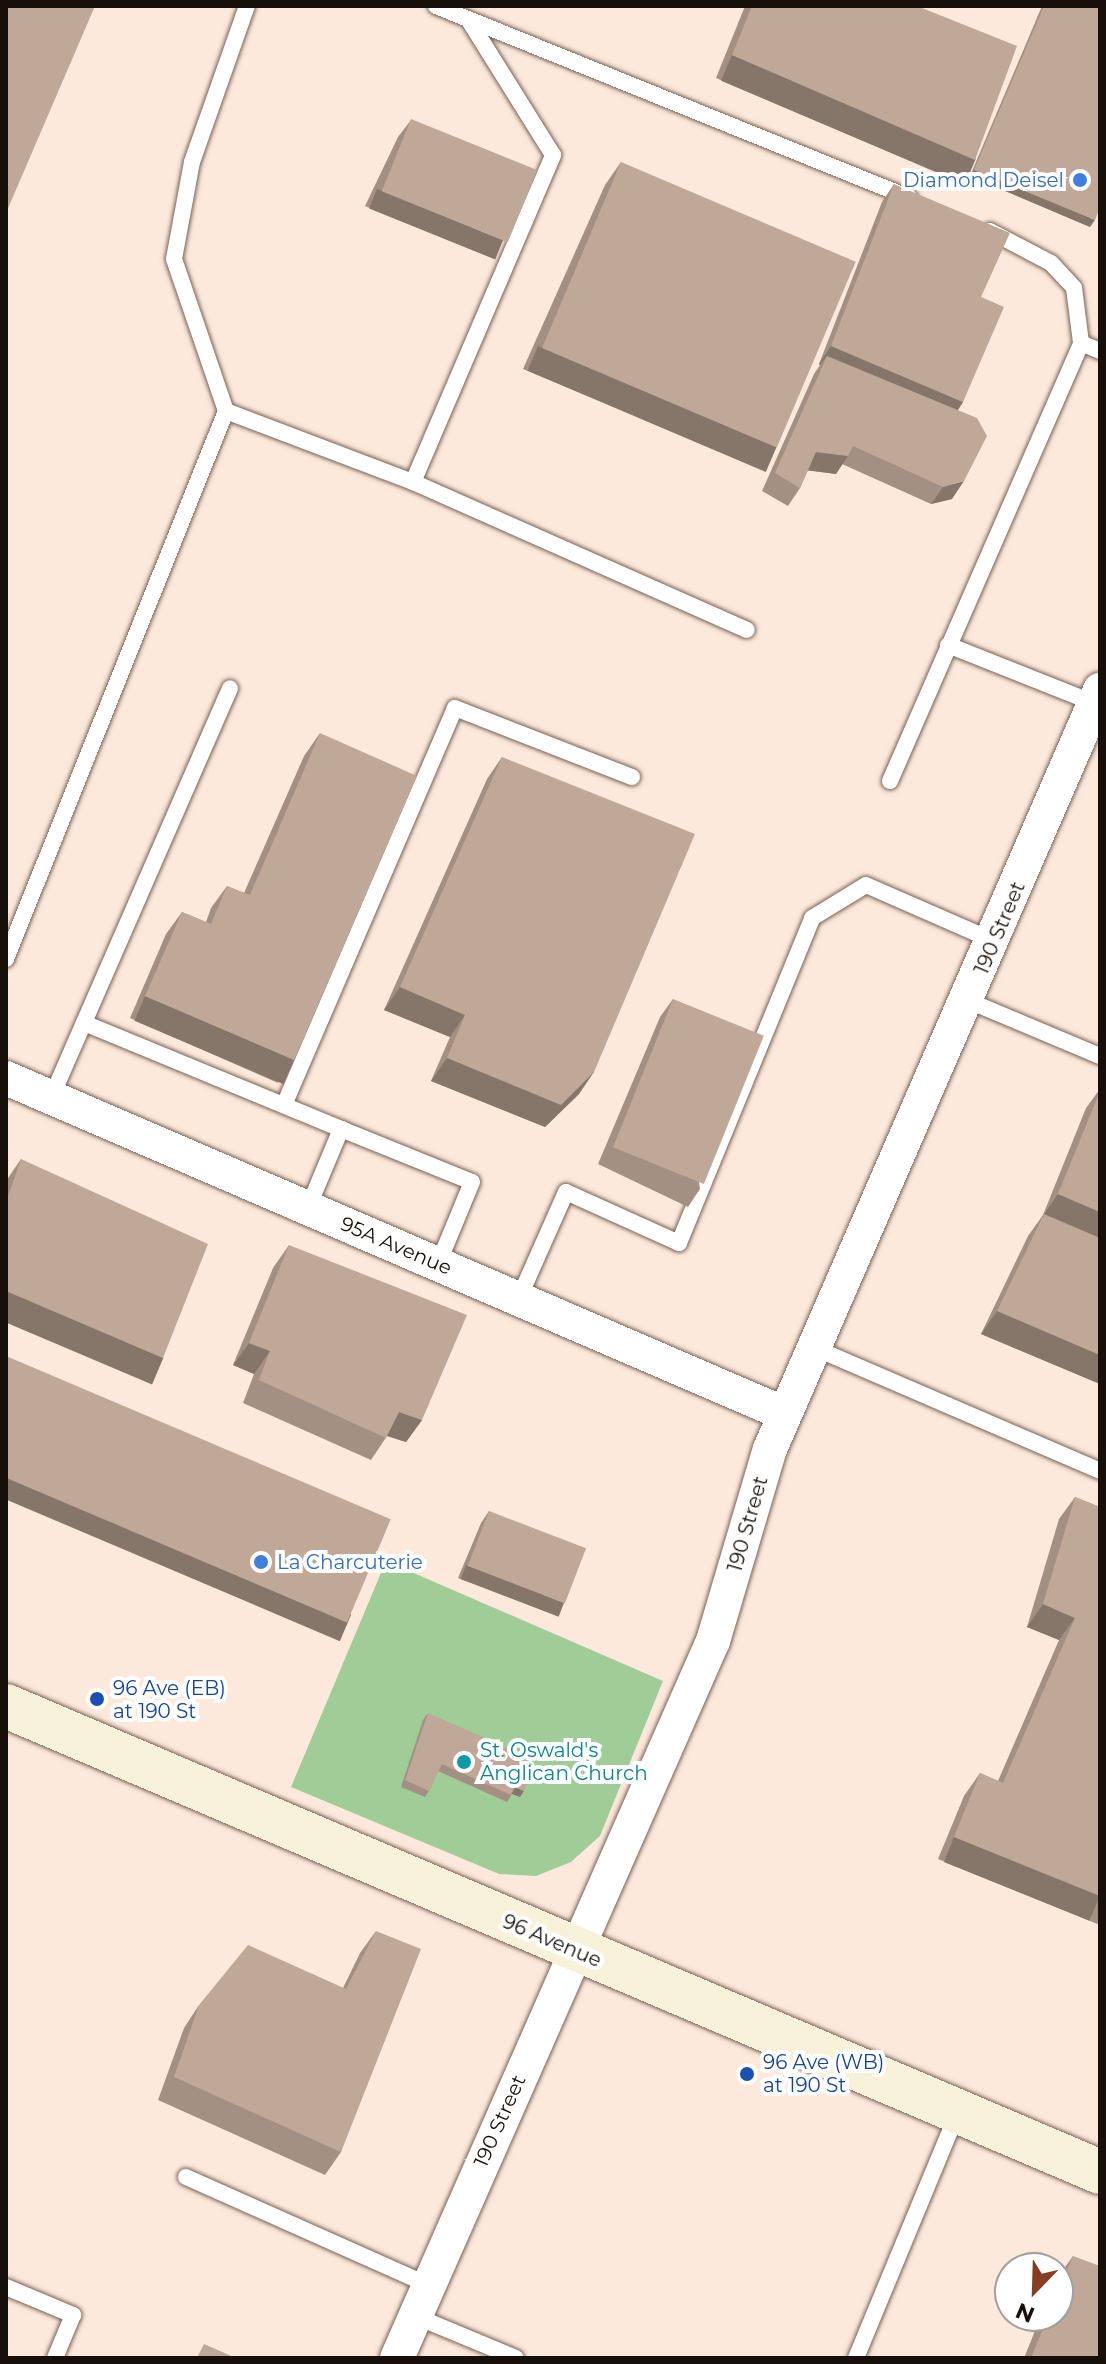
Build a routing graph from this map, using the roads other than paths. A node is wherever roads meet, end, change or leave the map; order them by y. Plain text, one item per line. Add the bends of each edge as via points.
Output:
1 (247, 6) edge
2 (436, 6) edge
3 (470, 22) junction
4 (924, 204) edge
5 (968, 222) edge
6 (1081, 343) junction
7 (1100, 351) edge
8 (226, 411) junction
9 (413, 482) junction
10 (747, 630) dead end
11 (948, 645) junction
12 (230, 688) dead end
13 (1097, 696) edge
14 (632, 777) dead end
15 (890, 781) dead end
16 (995, 942) junction
17 (6, 959) edge
18 (969, 1001) junction
19 (84, 1023) junction
20 (1100, 1056) edge
21 (6, 1078) edge
22 (51, 1098) junction
23 (284, 1105) junction
24 (341, 1129) junction
25 (308, 1208) junction
26 (438, 1264) junction
27 (519, 1298) junction
28 (815, 1348) junction
29 (785, 1414) junction
30 (1100, 1471) edge
31 (6, 1706) edge
32 (574, 1951) junction
33 (958, 2113) junction
34 (1100, 2172) edge
35 (186, 2177) dead end
36 (429, 2285) junction
37 (6, 2287) edge
38 (415, 2316) junction
39 (55, 2358) edge
40 (397, 2358) edge
41 (516, 2358) edge
42 (856, 2358) edge

1 - 8 lane via 192,162 174,259
2 - 3 lane
3 - 4 lane
3 - 9 lane via 553,155
5 - 6 lane via 1051,263 1074,288
6 - 7 lane
6 - 11 lane
8 - 9 lane
8 - 17 lane
9 - 10 lane
11 - 13 lane
11 - 15 lane
12 - 19 lane
13 - 16 street, 190 Street
14 - 23 lane via 455,708
16 - 18 street, 190 Street
16 - 27 lane via 866,885 812,918 679,1243 566,1192
18 - 20 lane
18 - 28 street, 190 Street
19 - 22 lane
19 - 23 lane
21 - 22 street, 95A Avenue
22 - 25 street, 95A Avenue
23 - 24 lane
24 - 25 lane
24 - 26 lane via 472,1182
25 - 26 street, 95A Avenue
26 - 27 street, 95A Avenue
27 - 29 street, 95A Avenue
28 - 29 street, 190 Street
28 - 30 lane
29 - 32 street, 190 Street via 713,1641
31 - 32 main road, 96 Avenue
32 - 33 main road, 96 Avenue
32 - 36 street, 190 Street
33 - 34 main road, 96 Avenue
33 - 42 lane
35 - 36 lane
36 - 38 street, 190 Street
37 - 39 lane via 73,2315
38 - 40 street, 190 Street
38 - 41 lane

